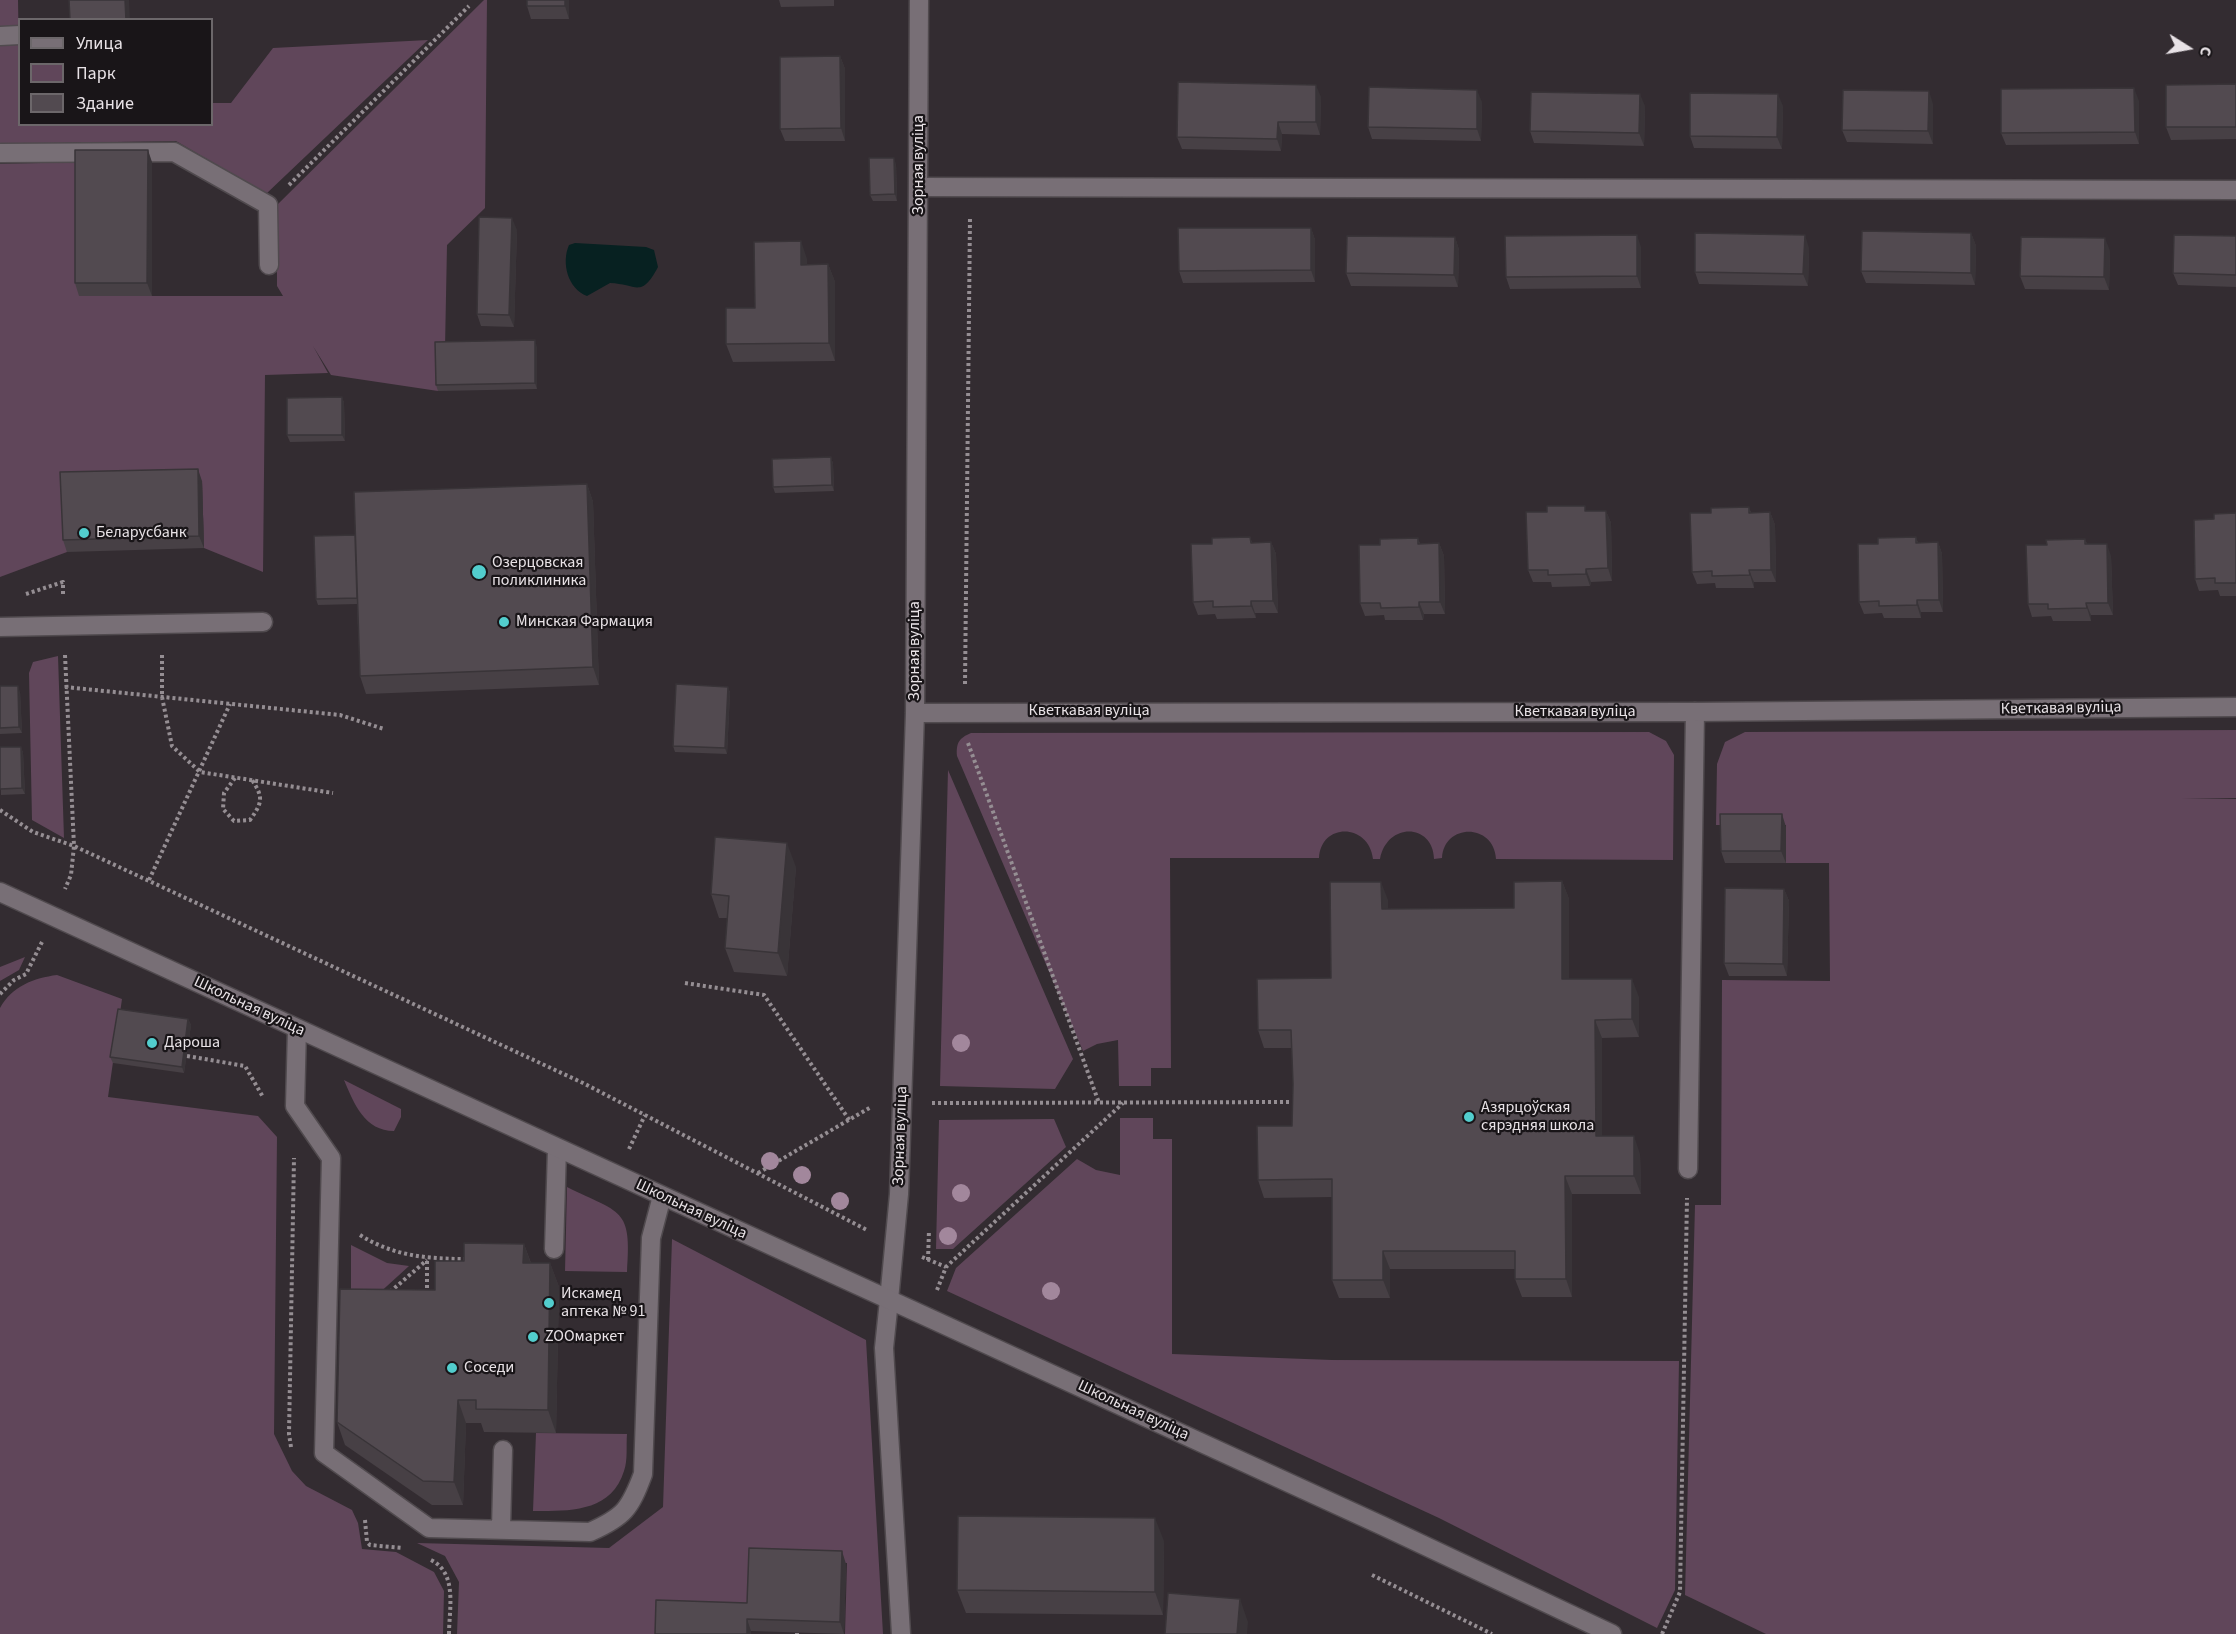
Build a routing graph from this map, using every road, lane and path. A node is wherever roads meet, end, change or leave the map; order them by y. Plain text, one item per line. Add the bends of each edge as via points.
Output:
1 (918, 0) edge
2 (469, 6) dead end
3 (18, 35) edge
4 (0, 36) edge
5 (0, 153) edge
6 (919, 187) junction
7 (970, 187) junction
8 (2236, 190) edge
9 (268, 205) junction
10 (269, 265) dead end
11 (21, 596) dead end
12 (263, 622) dead end
13 (162, 624) junction
14 (64, 626) junction
15 (0, 627) edge
16 (66, 687) junction
17 (162, 696) junction
18 (230, 704) junction
19 (2236, 707) edge
20 (965, 711) junction
21 (915, 712) junction
22 (1695, 712) junction
23 (384, 729) dead end
24 (200, 772) junction
25 (235, 778) junction
26 (252, 780) junction
27 (333, 793) dead end
28 (0, 810) edge
29 (74, 846) junction
30 (71, 875) dead end
31 (149, 880) junction
32 (0, 892) edge
33 (33, 962) dead end
34 (685, 983) dead end
35 (0, 994) edge
36 (297, 1029) junction
37 (187, 1056) edge
38 (902, 1088) junction
39 (932, 1091) dead end
40 (1299, 1102) edge
41 (267, 1103) dead end
42 (932, 1103) junction
43 (1099, 1103) junction
44 (1123, 1103) junction
45 (931, 1114) dead end
46 (850, 1121) junction
47 (294, 1149) dead end
48 (557, 1149) junction
49 (300, 1159) dead end
50 (1688, 1169) joint
51 (757, 1173) junction
52 (662, 1196) junction
53 (330, 1210) junction
54 (929, 1226) dead end
55 (870, 1232) dead end
56 (554, 1249) dead end
57 (428, 1259) junction
58 (475, 1259) edge
59 (928, 1260) dead end
60 (946, 1267) dead end
61 (385, 1297) edge
62 (889, 1300) junction
63 (427, 1302) edge
64 (503, 1450) dead end
65 (501, 1530) junction
66 (1372, 1575) dead end
67 (901, 1634) edge
68 (1492, 1634) edge
69 (1612, 1634) edge
70 (1662, 1634) edge

1 - 6 street, Зорная вуліца
2 - 9 path
3 - 4 street
5 - 9 street via 174,152
6 - 7 street
6 - 21 street, Зорная вуліца
7 - 8 street
7 - 20 path
9 - 10 street
11 - 14 path via 63,582
12 - 13 street
13 - 14 street
13 - 17 path
14 - 15 street
14 - 16 path
16 - 17 path
16 - 29 path
17 - 18 path
17 - 24 path via 172,746
18 - 23 path via 340,715
18 - 24 path
19 - 22 street, Кветкавая вуліца
20 - 21 street, Кветкавая вуліца
20 - 22 street, Кветкавая вуліца
20 - 43 path via 962,726
21 - 38 street, Зорная вуліца
22 - 50 street
24 - 25 path
24 - 31 path
25 - 26 path
25 - 26 path via 224,794 223,809 234,820 250,820 259,807 261,793
26 - 27 path
28 - 29 path via 33,832
29 - 30 path
29 - 31 path
31 - 51 path via 583,1083
32 - 36 street, Школьная вуліца
33 - 35 path via 26,974
34 - 46 path via 764,995
36 - 48 street, Школьная вуліца
36 - 53 street via 295,1106 331,1158
37 - 41 path via 244,1066
38 - 46 path
38 - 62 street, Зорная вуліца via 899,1194
39 - 42 path
40 - 44 path
42 - 43 path
42 - 45 path
43 - 44 path
44 - 60 path
46 - 51 path
47 - 49 path
48 - 52 street, Школьная вуліца
48 - 56 street
50 - 70 path via 1680,1592
51 - 55 path
52 - 62 street, Школьная вуліца
52 - 65 street via 651,1238 643,1474 633,1502 614,1521 590,1532
53 - 57 path via 370,1241
53 - 65 street via 324,1454 429,1528
54 - 59 path
57 - 58 path
57 - 61 path
57 - 63 path
62 - 67 street, Зорная вуліца via 884,1348
62 - 69 street, Школьная вуліца
64 - 65 street
66 - 68 path

